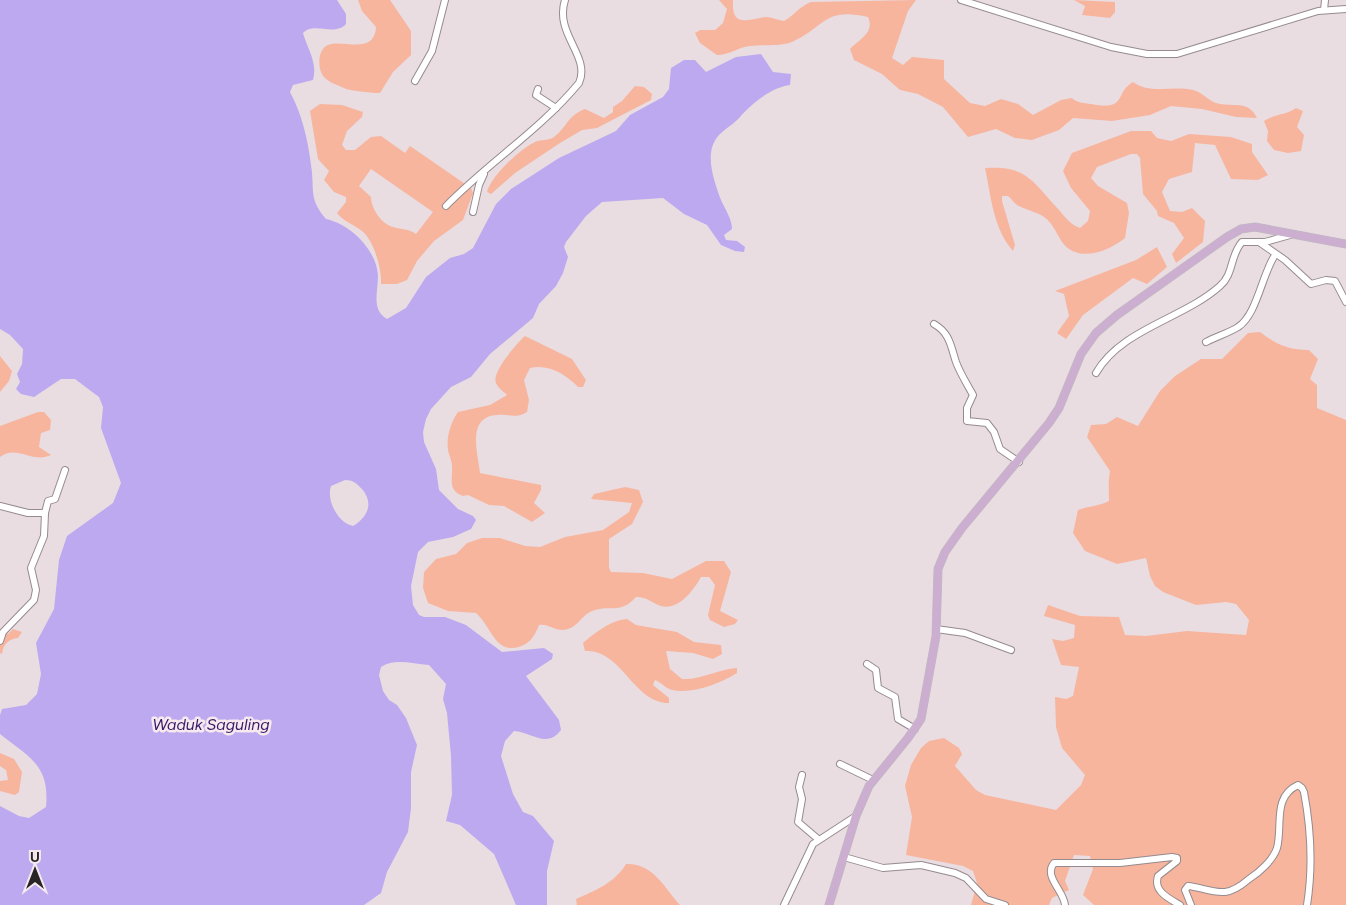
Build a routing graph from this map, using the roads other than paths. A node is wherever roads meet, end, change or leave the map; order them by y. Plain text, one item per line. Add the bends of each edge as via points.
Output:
1 (445, 0) edge
2 (565, 0) edge
3 (961, 0) edge
4 (1325, 0) edge
5 (1346, 9) edge
6 (1324, 10) junction
7 (415, 81) dead end
8 (538, 89) dead end
9 (556, 108) junction
10 (485, 173) junction
11 (446, 206) dead end
12 (473, 212) dead end
13 (1290, 235) junction
14 (1259, 242) junction
15 (1346, 244) edge
16 (1275, 255) junction
17 (1346, 302) edge
18 (934, 324) dead end
19 (1206, 342) dead end
20 (1096, 373) dead end
21 (1019, 462) junction
22 (65, 470) dead end
23 (0, 506) edge
24 (45, 513) junction
25 (936, 629) junction
26 (0, 641) edge
27 (1011, 650) dead end
28 (867, 664) dead end
29 (915, 729) junction
30 (840, 764) dead end
31 (802, 775) dead end
32 (873, 780) junction
33 (856, 816) junction
34 (818, 839) junction
35 (844, 857) junction
36 (784, 905) edge
37 (829, 905) edge
38 (1006, 905) edge
39 (1065, 905) edge
40 (1180, 905) edge
41 (1191, 905) edge
42 (1307, 905) edge

1 - 7 street via 432,51
2 - 9 street via 562,20 582,74 576,87
3 - 6 street via 1111,47 1162,55 1177,54
4 - 6 street
5 - 6 street
8 - 9 street via 536,95
9 - 10 street
10 - 11 street via 470,182
10 - 12 street via 478,186
13 - 14 street
13 - 15 main road
13 - 21 main road via 1255,227 1235,232 1106,324 1081,354 1050,424
14 - 16 street
14 - 20 street via 1242,242 1228,278 1220,286 1162,323 1124,342
16 - 17 street via 1311,284 1335,281
16 - 19 street via 1243,323
18 - 21 street via 942,329 954,348 956,361 973,395 967,408 968,421 987,424 994,432 1000,450
21 - 25 main road via 945,552 937,578
22 - 24 street via 56,499 48,501
23 - 24 street via 28,513
24 - 26 street via 44,536 31,568 36,590 34,600 3,632
25 - 27 street via 965,634
25 - 29 main road via 922,714
28 - 29 street via 876,670 878,688 895,697 898,719
29 - 32 main road
30 - 32 street
31 - 34 street via 798,822
32 - 33 main road
33 - 34 street
33 - 35 main road
34 - 36 street via 810,847
35 - 37 main road
35 - 38 street via 883,868 926,865 961,875 986,899
39 - 40 street via 1051,874 1050,868 1054,863 1120,863 1172,857 1177,861 1158,876 1156,883 1161,893
41 - 42 street via 1185,892 1188,886 1232,891 1255,876 1272,857 1277,847 1280,806 1287,793 1298,785 1302,788 1310,821

